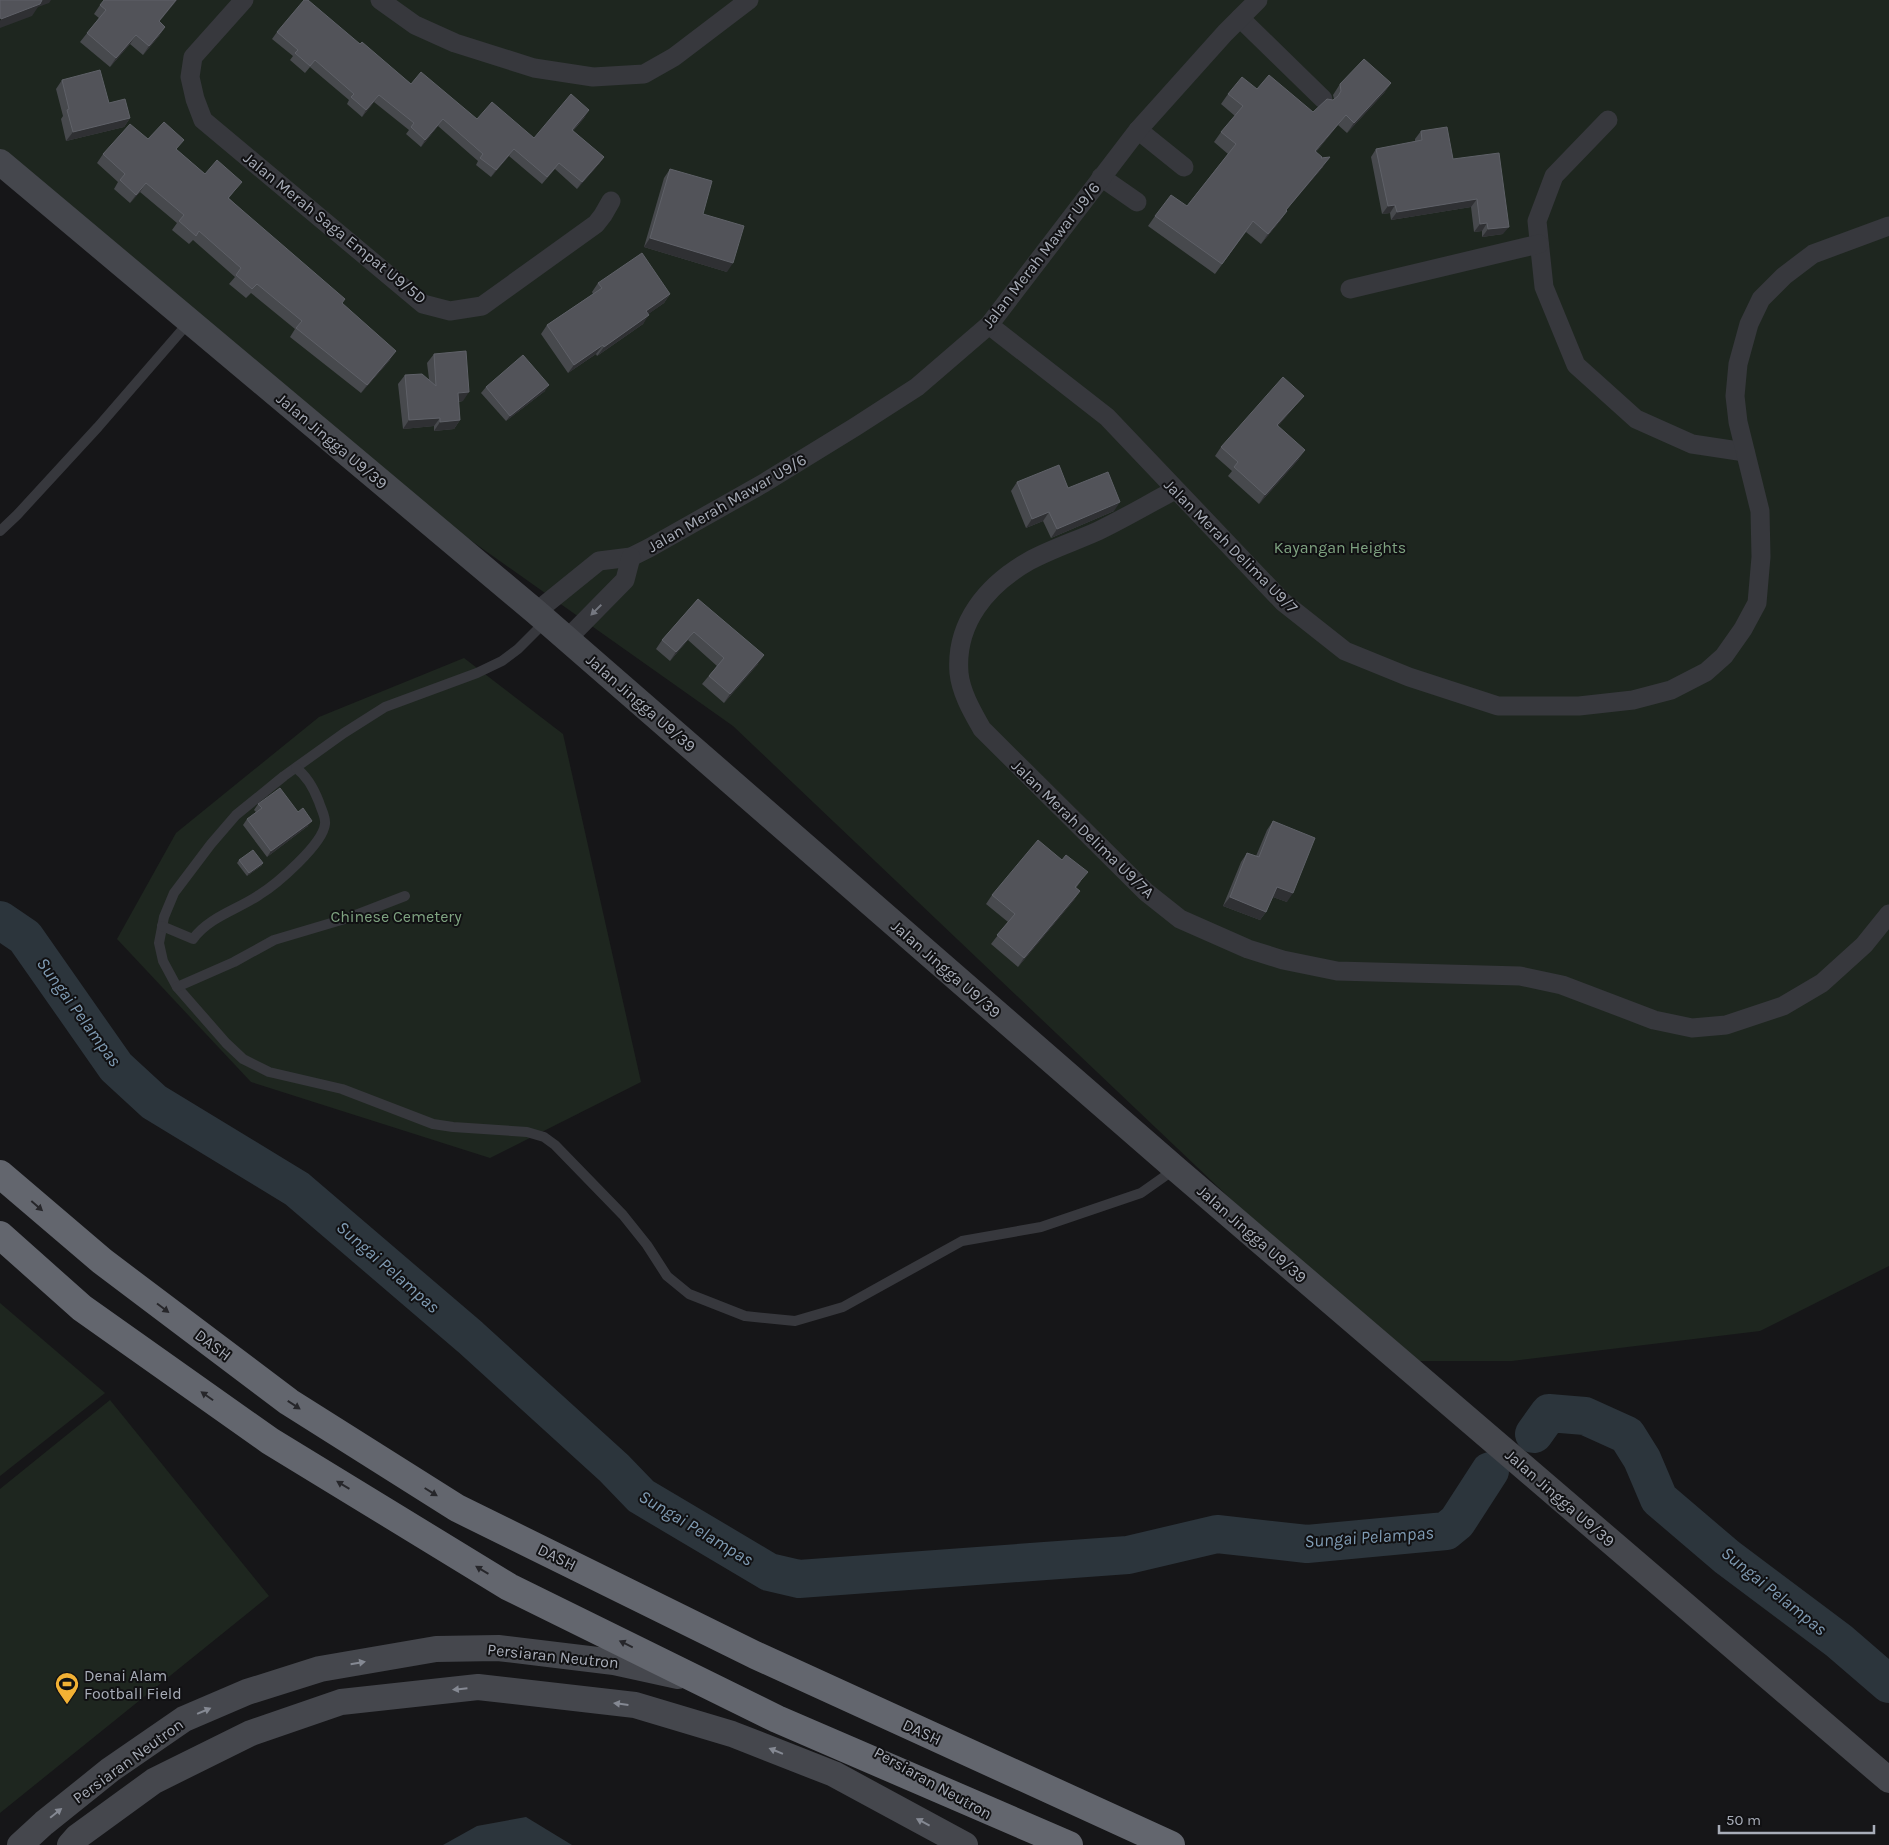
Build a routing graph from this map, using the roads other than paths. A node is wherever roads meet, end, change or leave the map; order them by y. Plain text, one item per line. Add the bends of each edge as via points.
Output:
1 (244, 0) edge
2 (380, 0) edge
3 (749, 0) edge
4 (1258, 0) edge
5 (1240, 18) junction
6 (1323, 99) dead end
7 (1608, 120) dead end
8 (1138, 130) junction
9 (0, 162) edge
10 (1184, 167) dead end
11 (1101, 176) junction
12 (611, 200) dead end
13 (1137, 202) dead end
14 (1889, 226) edge
15 (1539, 244) junction
16 (1350, 289) dead end
17 (189, 321) junction
18 (989, 325) junction
19 (1745, 452) junction
20 (1175, 490) junction
21 (0, 531) edge
22 (631, 558) junction
23 (541, 616) junction
24 (567, 639) junction
25 (296, 768) junction
26 (405, 896) dead end
27 (1889, 914) edge
28 (162, 926) junction
29 (177, 987) junction
30 (1176, 1169) junction
31 (0, 1174) edge
32 (0, 1235) edge
33 (1889, 1780) edge
34 (20, 1845) edge
35 (70, 1845) edge
36 (966, 1845) edge
37 (1039, 1845) edge
38 (1069, 1845) edge
39 (1171, 1845) edge

1 - 12 street, Jalan Merah Saga Empat U9/5D via 193,57 190,77 204,120 423,304 450,310 482,306 596,224
2 - 3 street via 415,25 455,43 534,68 593,78 644,74 674,57
4 - 5 street, Jalan Merah Mawar U9/6
5 - 6 street
5 - 8 street, Jalan Merah Mawar U9/6
7 - 15 street via 1554,176 1537,222
8 - 10 street
8 - 11 street, Jalan Merah Mawar U9/6
9 - 17 street, Jalan Jingga U9/39
11 - 13 street
11 - 18 street, Jalan Merah Mawar U9/6
14 - 19 street, Jalan Merah Delima U9/7 via 1813,254 1784,276 1762,299 1749,324 1738,364 1735,396
15 - 16 street
15 - 19 street via 1544,288 1576,365 1636,419 1692,444
17 - 21 lane via 98,427
17 - 23 street, Jalan Jingga U9/39
18 - 20 street, Jalan Merah Delima U9/7 via 1107,417
18 - 22 street, Jalan Merah Mawar U9/6 via 917,387 871,417 764,483
19 - 20 street, Jalan Merah Delima U9/7 via 1760,512 1761,557 1757,602 1744,629 1724,656 1706,672 1671,690 1633,700 1579,706 1498,706 1409,677 1345,651 1283,602
20 - 27 street, Jalan Merah Delima U9/7A via 1004,577 976,607 965,625 959,674 969,706 982,730 1117,866 1180,919 1248,949 1283,960 1337,971 1520,976 1562,985 1654,1020 1692,1028 1726,1025 1783,1006 1822,983 1864,945
22 - 23 street via 599,561
22 -> 24 street via 625,580
23 - 24 street, Jalan Jingga U9/39
23 - 25 lane via 518,649 502,661 385,707
24 - 30 street, Jalan Jingga U9/39
25 - 28 lane via 236,814 174,893
25 - 28 lane via 304,774 326,822 322,836 310,851 260,895 201,928 194,940
26 - 29 lane via 348,918 274,940
28 - 29 lane via 159,943 163,961
29 - 30 lane via 243,1059 269,1072 342,1089 433,1124 544,1136 623,1215 667,1276 689,1294 745,1316 796,1321 843,1307 962,1241 1041,1227 1141,1193
30 - 33 street, Jalan Jingga U9/39
31 -> 39 highway, DASH via 102,1261 289,1402 458,1508 755,1655
38 -> 32 highway, bridge via 777,1719 509,1587 270,1441 82,1308
34 -> 37 street, Persiaran Neutron via 110,1770 184,1719 247,1692 329,1668 436,1649 498,1648 614,1662 731,1688 862,1743 987,1812
36 -> 35 street, Persiaran Neutron via 834,1774 732,1734 636,1705 478,1687 341,1702 251,1733 154,1781

